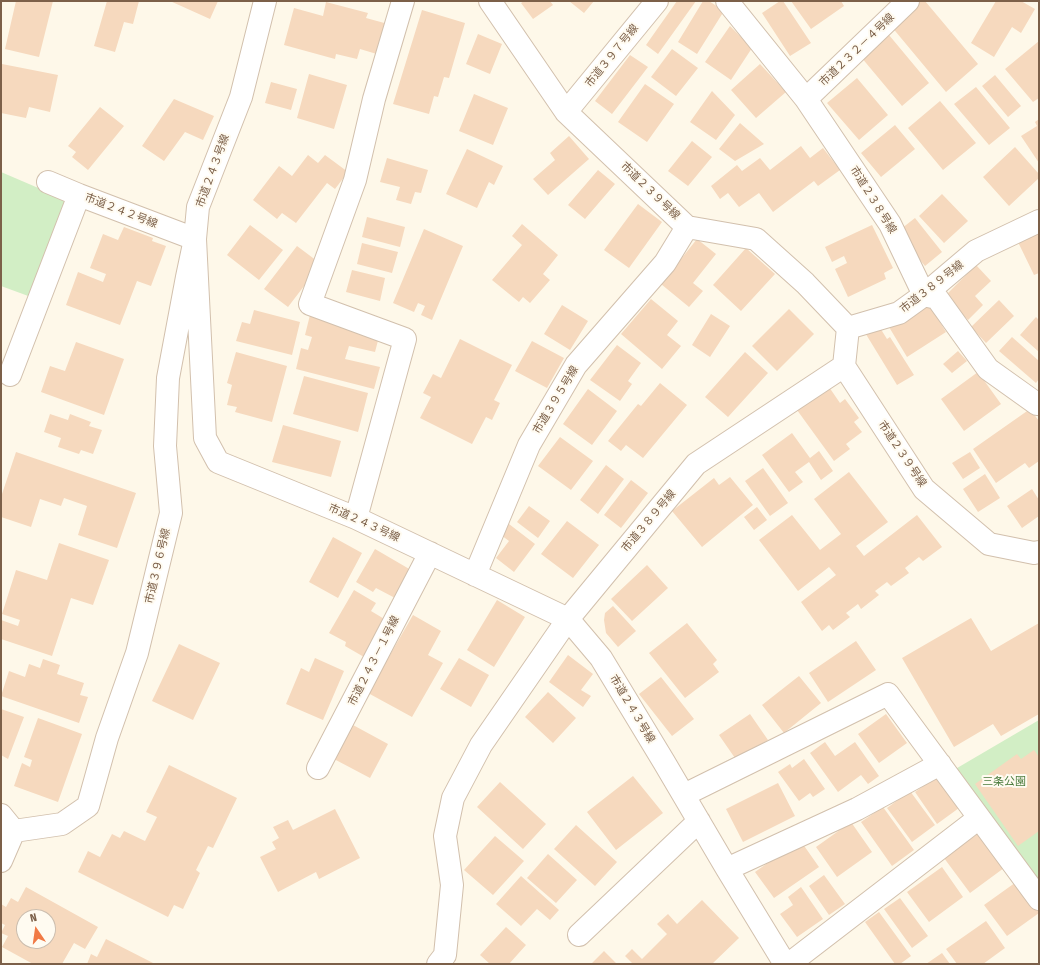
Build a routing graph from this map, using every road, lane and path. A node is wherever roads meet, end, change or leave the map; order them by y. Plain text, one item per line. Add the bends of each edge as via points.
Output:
1 (265, 1) edge
2 (403, 1) edge
3 (490, 1) edge
4 (657, 1) edge
5 (727, 1) edge
6 (908, 1) edge
7 (806, 99) junction
8 (566, 112) junction
9 (48, 182) dead end
10 (79, 195) junction
11 (1039, 221) edge
12 (687, 227) junction
13 (195, 239) junction
14 (924, 295) junction
15 (848, 328) junction
16 (844, 366) junction
17 (10, 375) dead end
18 (1039, 402) edge
19 (356, 518) junction
20 (1039, 552) edge
21 (430, 553) junction
22 (475, 575) junction
23 (568, 619) junction
24 (940, 764) junction
25 (318, 768) dead end
26 (684, 795) junction
27 (979, 818) junction
28 (699, 821) junction
29 (7, 823) edge
30 (1, 861) edge
31 (727, 869) junction
32 (1039, 899) edge
33 (578, 935) dead end
34 (448, 961) edge
35 (785, 964) edge
36 (789, 964) edge

1 - 13 street, 市道２４３号線 via 241,96 198,207
2 - 19 street via 374,99 355,180 310,304 405,340
3 - 8 street, 市道２３９号線
4 - 8 street, 市道３９７号線
5 - 7 street, 市道２３８号線
6 - 7 street, 市道２３２－４号線
7 - 14 street, 市道２３８号線 via 890,224
8 - 12 street, 市道２３９号線
9 - 10 street, 市道２４２号線
10 - 13 street, 市道２４２号線
10 - 17 street
11 - 14 street, 市道３８９号線 via 976,251
12 - 15 street, 市道２３９号線 via 756,239 805,283
12 - 22 street, 市道３９５号線 via 665,263 576,365 529,445
13 - 19 street, 市道２４３号線 via 205,438 218,462
13 - 29 street, 市道３９６号線 via 168,378 165,446 170,513 137,653 107,738 88,806 62,824
14 - 15 street, 市道３８９号線 via 899,313
14 - 18 street via 937,298 988,369 1037,404
15 - 16 street
16 - 20 street, 市道２３９号線 via 924,489 989,544
16 - 23 street, 市道３８９号線 via 696,464
19 - 21 street, 市道２４３号線
21 - 22 street, 市道２４３号線
21 - 25 street, 市道２４３－１号線
22 - 23 street, 市道２４３号線
23 - 26 street, 市道２４３号線 via 601,658
23 - 34 street, 市道３８９号線 via 481,745 452,798 445,836 452,885
24 - 26 street via 888,694
24 - 27 street
24 - 31 street via 858,809
26 - 28 street, 市道２４３号線
27 - 32 street
27 - 36 street
28 - 31 street, 市道２４３号線
28 - 33 street
29 - 30 street
31 - 35 street, 市道２４３号線

